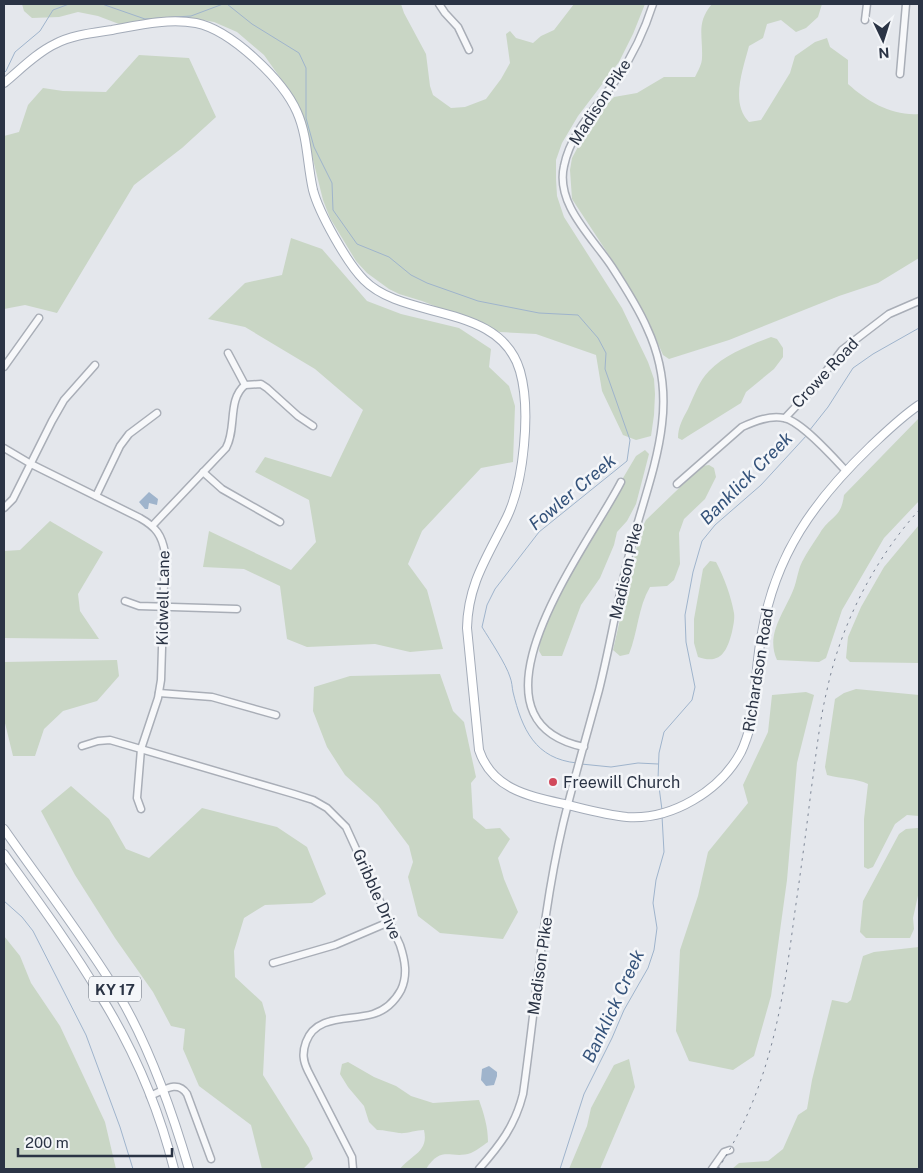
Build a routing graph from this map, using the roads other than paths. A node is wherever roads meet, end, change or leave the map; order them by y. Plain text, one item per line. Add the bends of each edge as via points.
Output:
1 (439, 4) edge
2 (653, 4) edge
3 (867, 4) edge
4 (906, 4) edge
5 (865, 20) dead end
6 (469, 50) dead end
7 (900, 74) dead end
8 (4, 83) edge
9 (919, 301) edge
10 (38, 318) dead end
11 (228, 352) dead end
12 (95, 365) dead end
13 (4, 367) edge
14 (245, 385) junction
15 (919, 405) edge
16 (156, 413) dead end
17 (785, 418) junction
18 (313, 426) dead end
19 (4, 448) edge
20 (31, 464) junction
21 (846, 470) junction
22 (203, 472) junction
23 (621, 482) dead end
24 (677, 484) dead end
25 (96, 496) junction
26 (4, 508) edge
27 (280, 522) dead end
28 (153, 525) junction
29 (125, 601) dead end
30 (164, 607) junction
31 (238, 609) dead end
32 (159, 693) junction
33 (276, 715) dead end
34 (82, 746) dead end
35 (584, 747) junction
36 (141, 749) junction
37 (568, 805) junction
38 (141, 809) dead end
39 (4, 829) edge
40 (4, 854) edge
41 (389, 922) junction
42 (273, 963) dead end
43 (163, 1091) junction
44 (150, 1096) junction
45 (730, 1150) dead end
46 (211, 1159) dead end
47 (174, 1169) edge
48 (189, 1169) edge
49 (353, 1169) edge
50 (479, 1169) edge
51 (712, 1169) edge

1 - 6 street via 458,26
2 - 35 street, Madison Pike via 632,54 577,134 564,167 564,185 571,208 614,270 647,327 659,360 664,395 659,442
3 - 5 street
4 - 7 street
8 - 37 main road, Richardson Road via 48,47 73,37 170,21 193,22 214,29 260,64 289,97 304,134 317,203 347,258 365,282 400,301 474,324 507,346 522,379 524,443 513,502 480,570 467,610 477,743 485,764 500,782 519,792
9 - 17 street, Crowe Road via 889,314 842,350
10 - 13 street
11 - 14 street
12 - 20 street via 64,400
14 - 18 street via 261,384
14 - 22 street via 236,395 229,443
15 - 21 main road, Richardson Road
16 - 25 street via 129,434 120,446
17 - 21 street via 797,424
17 - 24 street via 773,417 742,427
19 - 20 street
20 - 25 street
20 - 26 street via 13,499
21 - 37 main road, Richardson Road via 814,508 777,577 761,634 752,720 741,752 720,780 680,807 651,816 627,817
22 - 27 street via 222,488
22 - 28 street
23 - 35 street via 553,601 528,672 528,694 535,715 560,740
25 - 28 street
28 - 30 street, Kidwell Lane via 162,539 165,553
29 - 30 street via 139,606
30 - 31 street
30 - 32 street, Kidwell Lane
32 - 33 street via 212,697
32 - 36 street, Kidwell Lane
34 - 36 street, Gribble Drive via 105,740
35 - 37 street, Madison Pike
36 - 38 street, Kidwell Lane via 137,798
36 - 41 street, Gribble Drive via 294,794 328,808 350,835
37 - 50 street, Madison Pike via 555,862 523,1094 508,1133
39 - 43 main road, KY 17 via 121,999
40 - 44 main road, KY 17 via 101,995
41 - 42 street via 335,944
41 - 49 street, Gribble Drive via 404,956 404,979 397,996 386,1008 372,1014 320,1025 307,1039 303,1055 352,1157
43 - 44 street
43 - 46 street via 175,1086 183,1088
43 - 48 main road, KY 17
44 - 47 main road, KY 17
45 - 51 street via 724,1152

